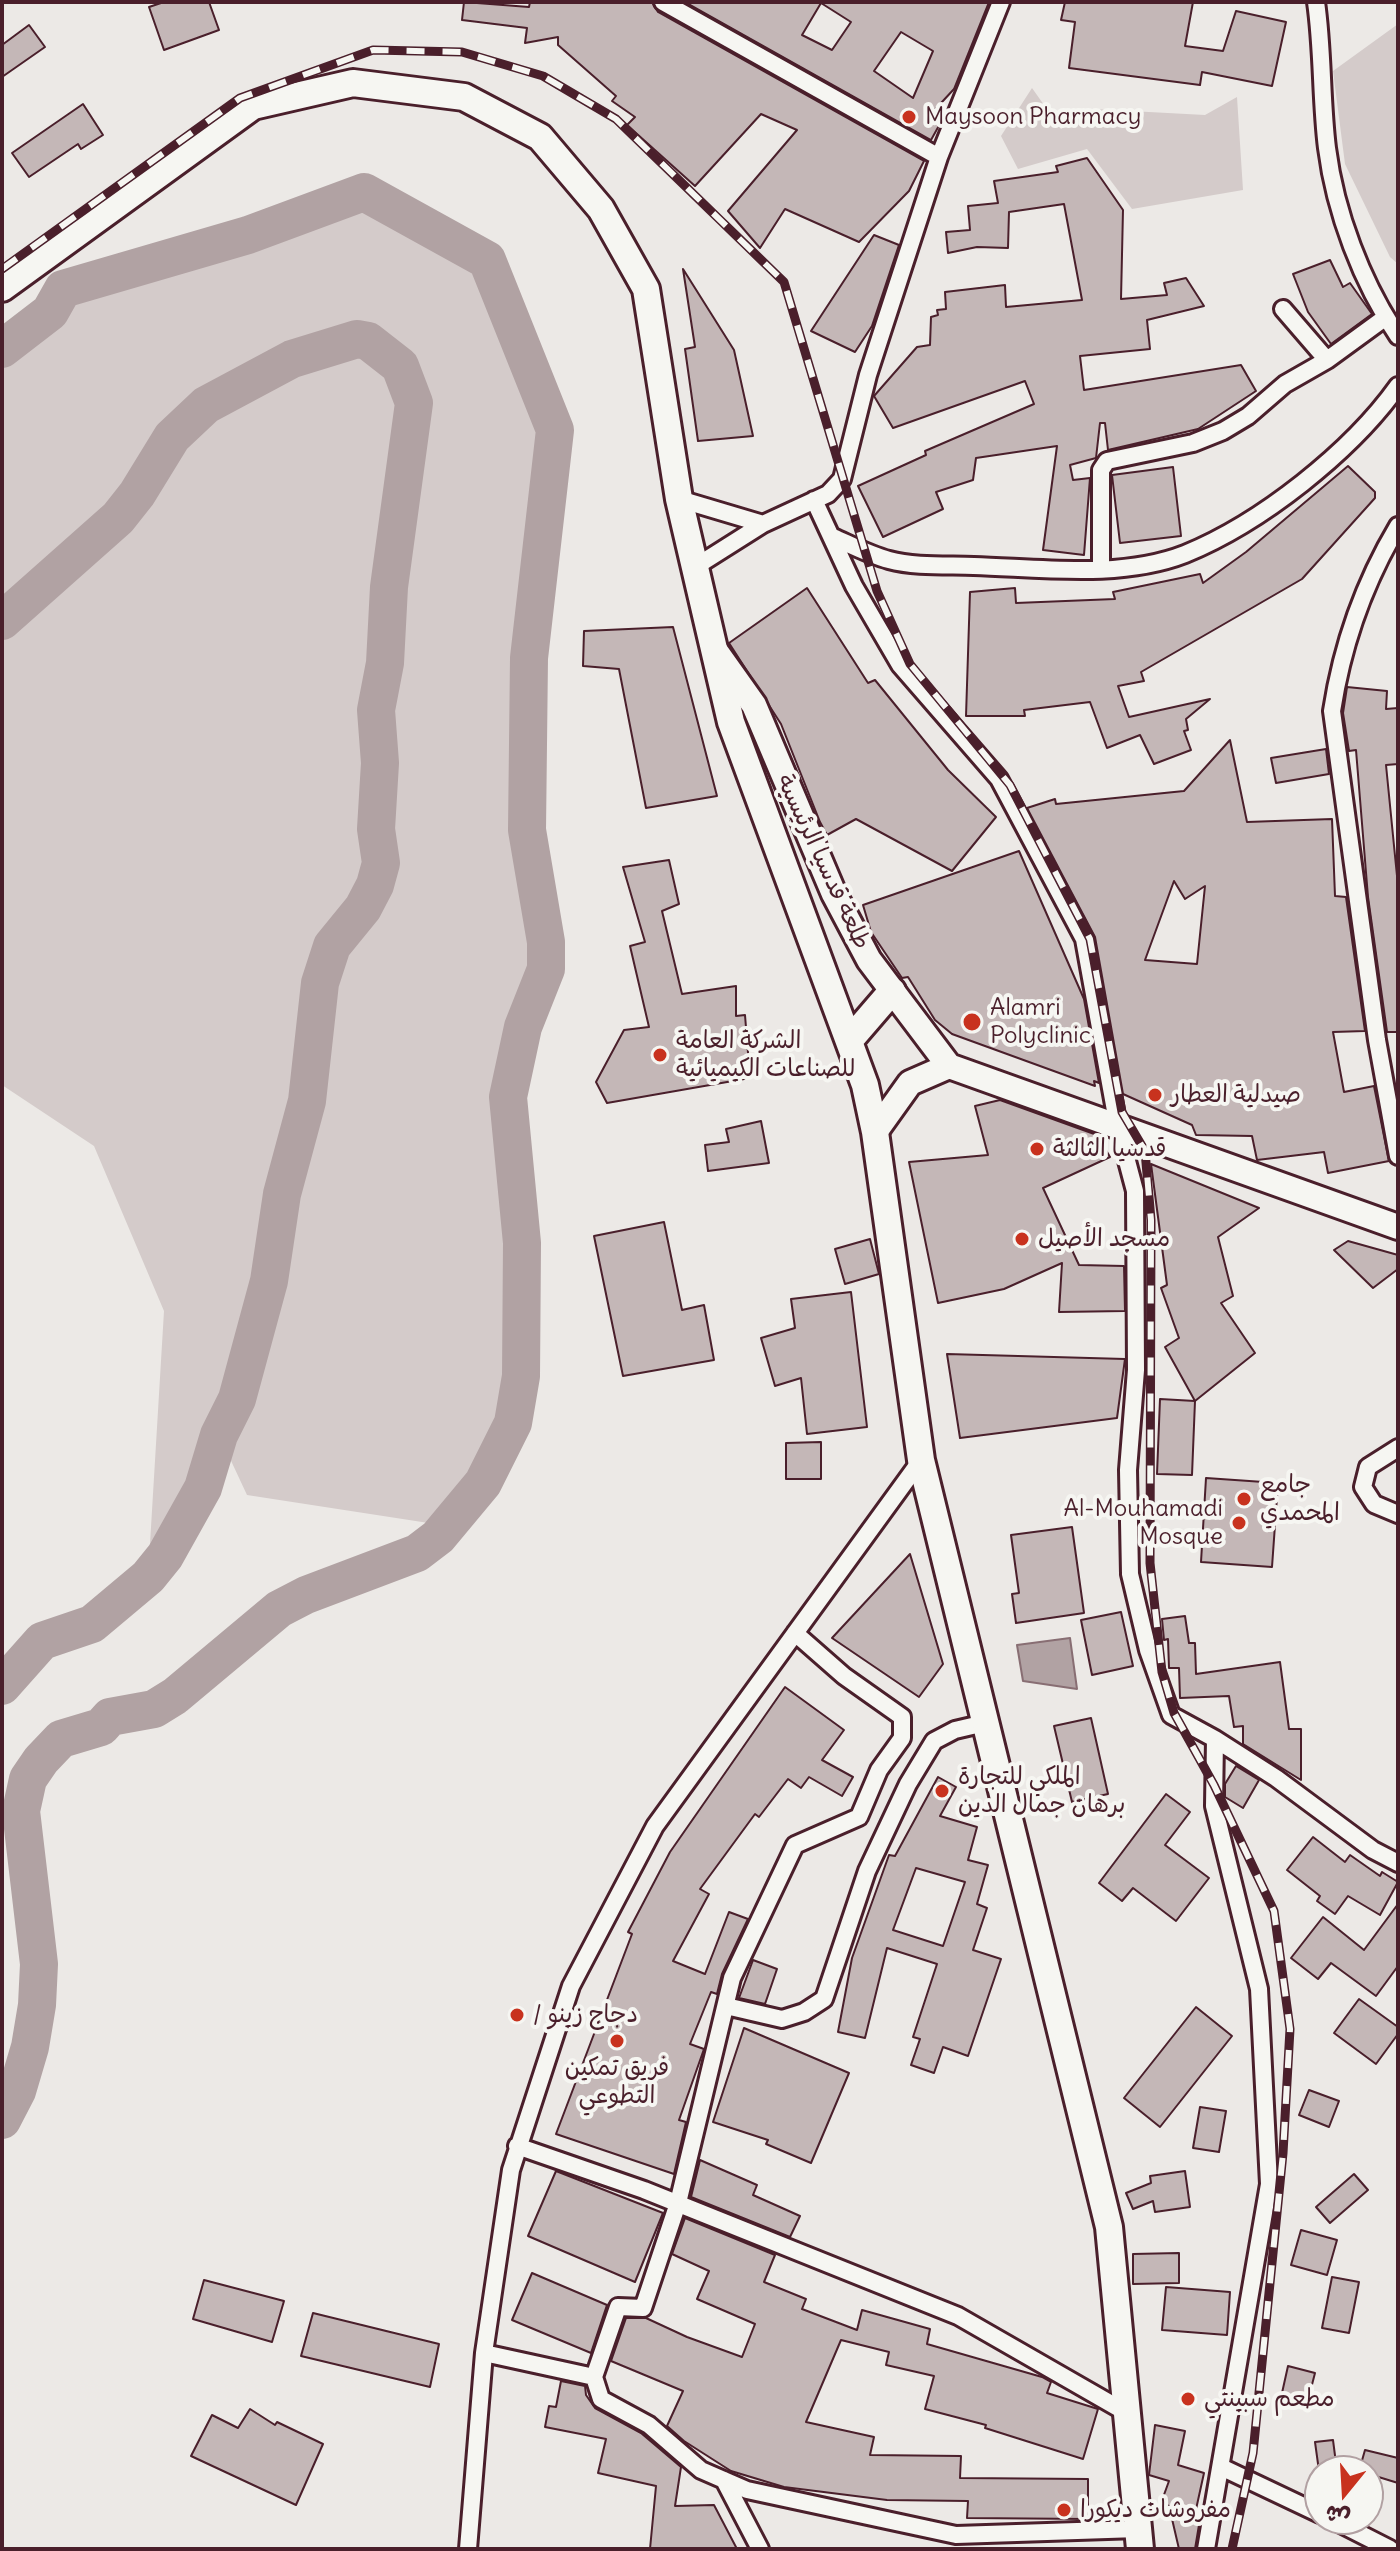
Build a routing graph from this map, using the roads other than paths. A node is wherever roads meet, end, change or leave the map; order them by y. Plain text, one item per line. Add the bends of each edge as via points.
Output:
1 (663, 2) edge
2 (1001, 2) edge
3 (1316, 2) edge
4 (939, 157) junction
5 (2, 288) edge
6 (1283, 309) dead end
7 (1386, 317) junction
8 (1398, 336) edge
9 (1327, 360) junction
10 (1398, 386) edge
11 (679, 499) junction
12 (814, 500) junction
13 (763, 524) junction
14 (1398, 526) edge
15 (833, 537) junction
16 (695, 567) junction
17 (1101, 568) junction
18 (714, 648) junction
19 (892, 991) junction
20 (849, 1041) junction
21 (949, 1066) junction
22 (1118, 1127) junction
23 (875, 1132) junction
24 (1398, 1156) edge
25 (1398, 1227) edge
26 (1398, 1448) edge
27 (921, 1460) junction
28 (1398, 1514) edge
29 (795, 1633) junction
30 (985, 1723) junction
31 (1215, 1739) junction
32 (1398, 1863) edge
33 (726, 2006) junction
34 (517, 2146) junction
35 (678, 2203) junction
36 (484, 2353) junction
37 (594, 2377) junction
38 (1127, 2413) junction
39 (1221, 2467) junction
40 (724, 2480) junction
41 (1304, 2506) edge
42 (1362, 2535) edge
43 (1139, 2539) edge
44 (468, 2549) edge
45 (760, 2549) edge
46 (1206, 2549) edge
47 (1390, 2549) edge

1 - 4 street
2 - 4 street
3 - 7 street via 1334,181 1355,248
4 - 12 street via 868,375 842,479
5 - 11 main road via 253,106 353,83 464,97 540,137 601,209 646,289
6 - 9 street
7 - 8 street
7 - 9 street
9 - 17 street via 1223,431 1193,443 1107,461 1101,470
10 - 17 street via 1347,445 1231,531 1154,563
11 - 13 street
11 - 16 main road
12 - 13 street
12 - 15 street
13 - 16 street
14 - 24 street via 1377,561 1339,660 1332,711
15 - 17 street via 890,561
15 - 22 street via 854,586 900,665 999,779 1084,939
16 - 18 main road
18 - 19 main road, طلعة قدسيا الرئيسية via 754,705 834,894
18 - 20 main road via 731,722
19 - 20 main road
19 - 21 main road, طلعة قدسيا الرئيسية
20 - 23 main road
21 - 22 main road
21 - 23 main road via 910,1083
22 - 25 main road
22 - 31 street via 1135,1191 1130,1574 1171,1715
23 - 27 main road
26 - 28 street via 1368,1467 1363,1487 1374,1504
27 - 29 street
27 - 30 main road
29 - 33 street via 902,1717 902,1738 879,1770 859,1817 795,1845 732,1978
29 - 34 street via 655,1826 571,1986
30 - 33 street via 934,1741 908,1784 867,1871 824,1999 782,2019
30 - 38 main road via 1109,2227
31 - 32 street
31 - 39 street via 1214,1806 1259,1989 1269,2184
33 - 35 street
34 - 35 street
34 - 36 street
35 - 37 street via 643,2308 618,2307
35 - 38 street via 958,2316
36 - 37 street
36 - 44 street
37 - 40 street via 601,2399 649,2425 701,2470
38 - 43 main road
39 - 41 street
39 - 46 street
40 - 43 street via 747,2490 956,2535
40 - 45 street
42 - 47 street

